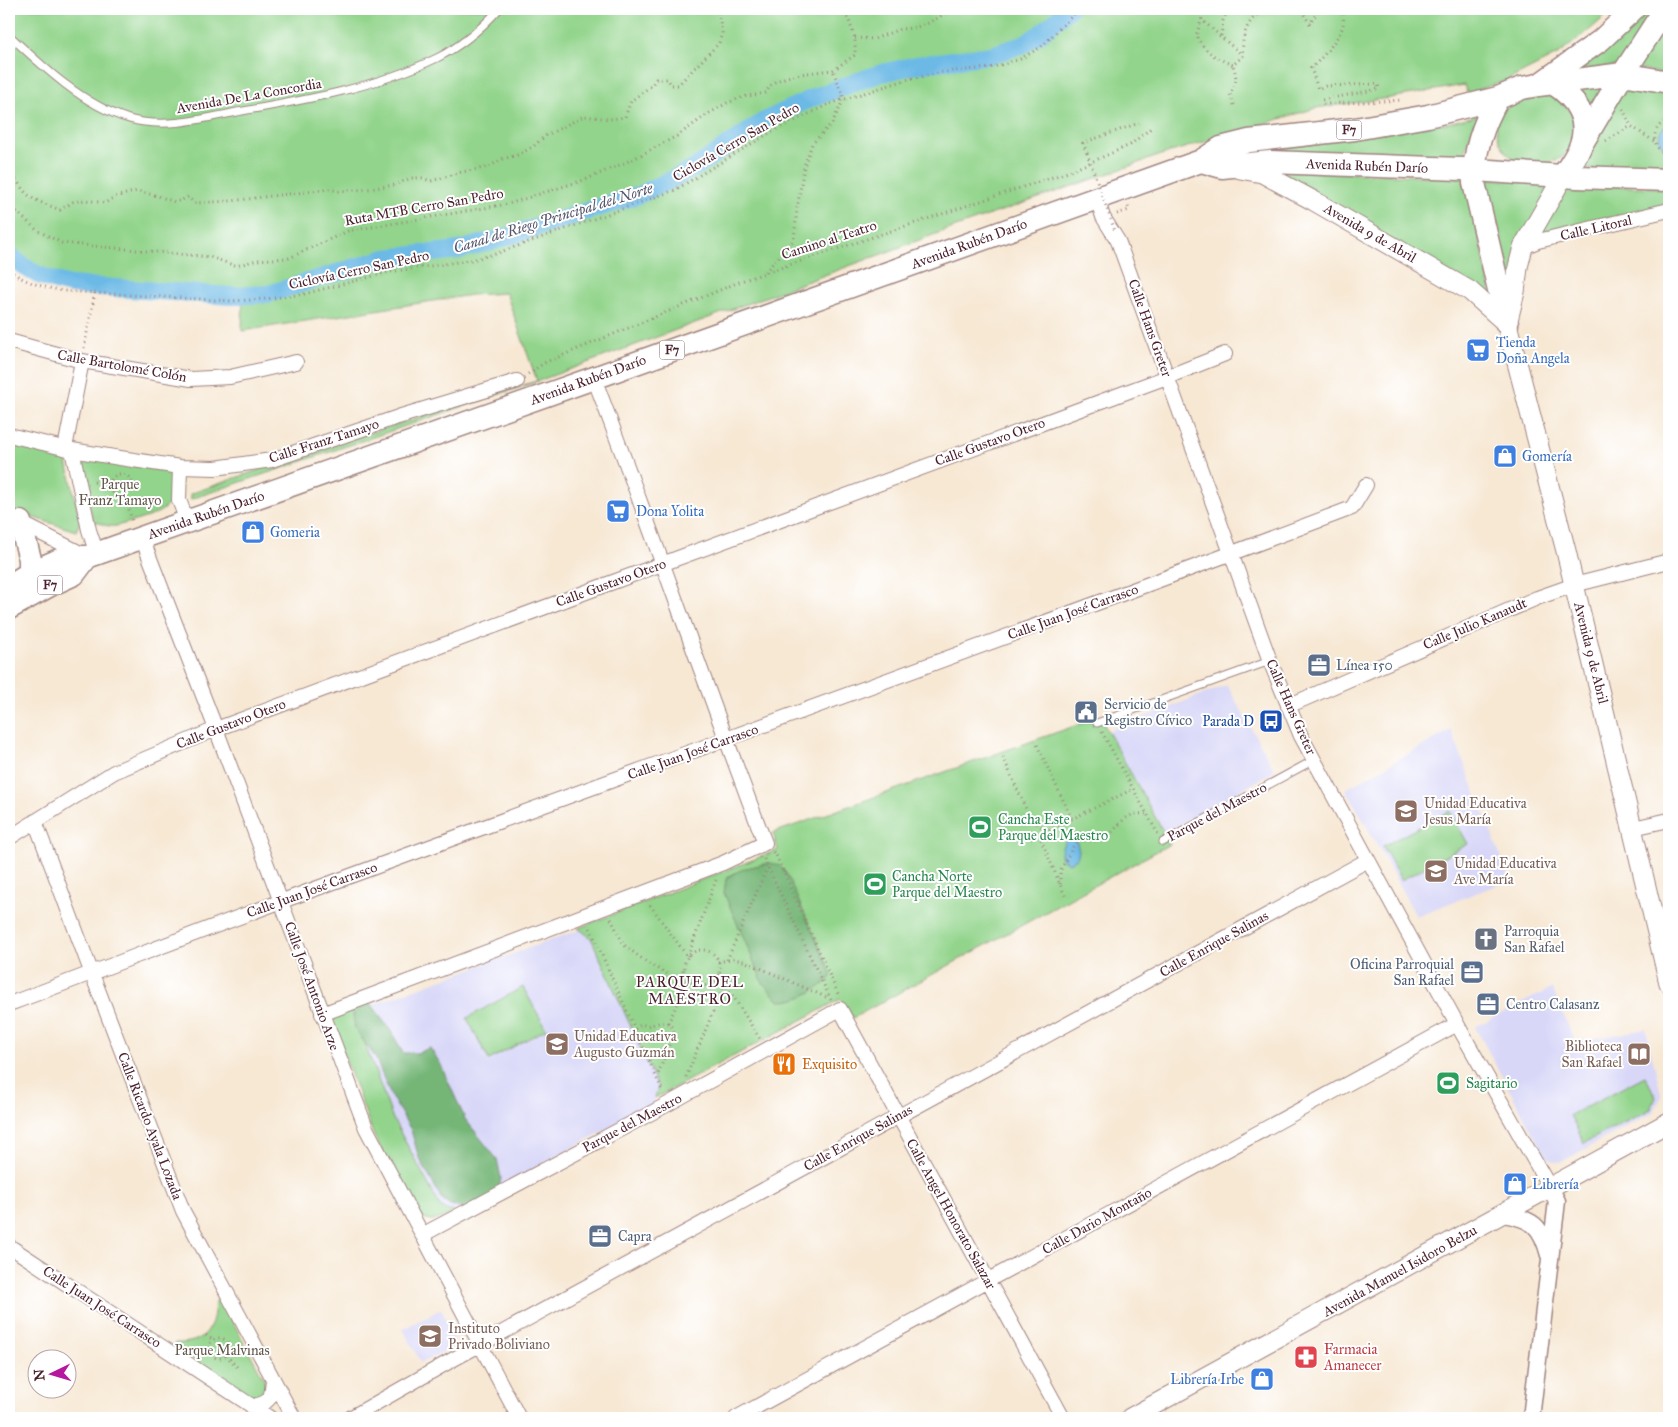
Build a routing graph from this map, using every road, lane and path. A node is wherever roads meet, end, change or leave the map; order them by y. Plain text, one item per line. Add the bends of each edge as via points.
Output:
1 (499, 9) edge
2 (718, 9) edge
3 (834, 9) edge
4 (952, 9) edge
5 (1079, 9) edge
6 (1198, 9) edge
7 (1205, 9) edge
8 (1228, 9) edge
9 (1266, 9) edge
10 (1296, 9) edge
11 (1319, 9) edge
12 (1342, 9) edge
13 (1634, 9) edge
14 (1665, 9) edge
15 (839, 10) edge
16 (1202, 20) junction
17 (9, 35) edge
18 (1221, 36) junction
19 (855, 38) junction
20 (1243, 56) junction
21 (1232, 66) junction
22 (834, 72) junction
23 (1623, 74) junction
24 (1669, 82) edge
25 (1546, 84) junction
26 (1498, 98) junction
27 (844, 99) junction
28 (1403, 100) dead end
29 (1621, 104) dead end
30 (1234, 105) dead end
31 (1669, 120) edge
32 (1140, 122) dead end
33 (1631, 126) junction
34 (1151, 128) dead end
35 (1655, 142) junction
36 (1604, 143) dead end
37 (1581, 145) junction
38 (1669, 155) edge
39 (1212, 164) junction
40 (1474, 170) junction
41 (9, 172) edge
42 (1564, 175) junction
43 (1669, 180) edge
44 (1097, 198) junction
45 (9, 205) edge
46 (1669, 210) edge
47 (1115, 231) dead end
48 (1523, 247) junction
49 (9, 270) edge
50 (764, 274) junction
51 (95, 293) junction
52 (1507, 324) junction
53 (9, 341) edge
54 (1225, 354) dead end
55 (82, 361) junction
56 (296, 362) dead end
57 (1167, 377) junction
58 (594, 378) junction
59 (517, 381) joint
60 (9, 435) edge
61 (69, 448) junction
62 (180, 467) junction
63 (1366, 485) dead end
64 (125, 495) junction
65 (14, 519) edge
66 (187, 522) junction
67 (137, 529) junction
68 (1231, 554) junction
69 (92, 555) junction
70 (1669, 561) edge
71 (663, 563) junction
72 (30, 573) junction
73 (1574, 585) junction
74 (9, 586) edge
75 (9, 608) edge
76 (1270, 661) junction
77 (1288, 706) junction
78 (1097, 723) joint
79 (216, 729) junction
80 (726, 740) junction
81 (1037, 745) dead end
82 (1002, 757) dead end
83 (1314, 760) junction
84 (1133, 789) junction
85 (1147, 814) junction
86 (1072, 819) junction
87 (1669, 820) edge
88 (36, 821) junction
89 (1633, 828) junction
90 (1046, 831) junction
91 (1039, 835) junction
92 (9, 838) edge
93 (1031, 839) dead end
94 (1163, 842) joint
95 (765, 843) junction
96 (1368, 860) junction
97 (722, 863) junction
98 (768, 866) junction
99 (1060, 884) junction
100 (642, 893) junction
101 (1065, 896) dead end
102 (281, 901) junction
103 (605, 907) junction
104 (584, 915) junction
105 (688, 957) junction
106 (727, 960) junction
107 (718, 962) junction
108 (684, 967) junction
109 (92, 974) junction
110 (719, 974) junction
111 (682, 979) junction
112 (690, 982) junction
113 (725, 983) junction
114 (1669, 983) edge
115 (829, 998) junction
116 (9, 1004) edge
117 (840, 1009) junction
118 (322, 1014) junction
119 (668, 1023) junction
120 (1457, 1024) junction
121 (635, 1029) junction
122 (767, 1049) junction
123 (657, 1078) junction
124 (672, 1101) junction
125 (898, 1116) junction
126 (1669, 1122) edge
127 (1550, 1188) junction
128 (1503, 1214) junction
129 (422, 1235) junction
130 (9, 1246) edge
131 (1550, 1258) junction
132 (987, 1280) junction
133 (206, 1336) dead end
134 (213, 1340) junction
135 (480, 1345) junction
136 (226, 1355) junction
137 (239, 1369) dead end
138 (273, 1379) junction
139 (251, 1406) junction
140 (270, 1418) edge
141 (294, 1418) edge
142 (350, 1418) edge
143 (519, 1418) edge
144 (736, 1418) edge
145 (1063, 1418) edge
146 (1130, 1418) edge
147 (1531, 1418) edge

1 - 17 lane, Avenida De La Concordia via 461,44 437,58 386,79 326,95 182,122 153,123 100,107 37,62
2 - 41 path, Ruta MTB Cerro San Pedro via 722,33 719,43 678,85 671,85 668,79 656,79 631,101 625,116 610,119 584,116 545,136 518,155 431,182 411,178 368,188 194,203 188,197 175,202 137,192 105,202 73,202 60,210 28,195
3 - 15 path
4 - 19 path via 929,24 900,29 874,39
5 - 27 path, Ciclovía Cerro San Pedro via 1041,47 1020,58 990,68 909,79
6 - 16 path
7 - 16 path
8 - 18 path
9 - 20 path via 1248,24
10 - 11 path via 1310,24
12 - 28 path via 1343,27 1324,56 1311,68 1318,89 1378,84 1379,89 1322,100 1324,104
13 - 25 main road
14 - 23 highway
15 - 19 path via 848,18
16 - 18 path
16 - 21 path via 1196,36 1205,50
18 - 20 path
19 - 22 path via 855,55
20 - 21 path
21 - 30 path via 1237,76 1230,94
22 - 27 path
22 - 45 path, Ruta MTB Cerro San Pedro via 817,72 771,84 766,93 728,103 677,136 587,179 508,204 348,231 288,258 257,260 236,266 210,257 62,243 38,231
23 - 24 highway
23 - 25 highway
23 - 37 highway
25 - 26 highway, F7 via 1522,88
25 - 37 highway via 1565,90 1574,101 1585,129
26 - 39 highway, Avenida Rubén Darío / F7 via 1428,116 1355,129 1249,140 1221,148
26 - 40 highway via 1486,122
27 - 50 path via 832,123 812,144 804,166 794,240
27 - 51 path, Ciclovía Cerro San Pedro via 771,132 675,190 495,254 389,272 304,294 265,299 232,302
29 - 33 path
31 - 35 path via 1659,125
32 - 47 path, bridge via 1083,143
33 - 35 path
33 - 36 path
34 - 50 path, Camino al Teatro via 1130,145 1068,172
35 - 38 path via 1661,151
37 - 42 highway
39 - 40 highway, Avenida Rubén Darío / F7 via 1270,162
39 - 44 highway, Avenida Rubén Darío / F7
39 - 52 main road, Avenida 9 de Abril / F7 via 1262,173 1314,201 1470,291
40 - 42 highway, F7
40 - 52 highway via 1474,183
42 - 43 highway
42 - 48 main road, Avenida 9 de Abril
44 - 57 street, Calle Hans Greter via 1103,216 1118,241
44 - 58 highway, Avenida Rubén Darío / F7
46 - 48 street, Calle Litoral
48 - 52 main road, Avenida 9 de Abril
49 - 51 path, Ciclovía Cerro San Pedro via 37,286 64,292
50 - 59 path, Camino al Teatro via 544,363
51 - 55 path
52 - 73 main road, Avenida 9 de Abril
53 - 55 street, Calle Bartolomé Colón
54 - 57 street, Calle Gustavo Otero
55 - 56 street, Calle Bartolomé Colón via 191,379 230,377
55 - 61 street
57 - 68 street, Calle Hans Greter
57 - 71 street, Calle Gustavo Otero
58 - 66 highway, Avenida Rubén Darío / F7
58 - 71 street
59 - 62 street, Calle Franz Tamayo via 272,460 215,468
60 - 61 street, Calle Franz Tamayo
61 - 62 street, Calle Franz Tamayo
61 - 69 street
62 - 66 street via 179,500
63 - 68 street, Calle Juan José Carrasco via 1352,508
64 - 64 path via 114,494 110,488 113,478 119,474 129,477 132,483 131,490
64 - 67 path
65 - 69 street
65 - 72 highway via 30,560
66 - 67 highway, Avenida Rubén Darío / F7
67 - 69 highway, Avenida Rubén Darío / F7
67 - 79 street, Calle José Antonio Arze
68 - 76 street, Calle Hans Greter
68 - 80 street, Calle Juan José Carrasco
69 - 72 highway, Avenida Rubén Darío / F7 via 66,557
69 - 75 highway, Avenida Rubén Darío / F7 via 74,574
70 - 73 street, Calle Julio Kanaudt
71 - 79 street, Calle Gustavo Otero
71 - 80 street
72 - 74 highway, Avenida Rubén Darío / F7
73 - 77 street, Calle Julio Kanaudt
73 - 89 main road, Avenida 9 de Abril
76 - 77 street, Calle Hans Greter
76 - 78 lane
77 - 83 street, Calle Hans Greter
78 - 84 path, Parque del Maestro
79 - 88 street, Calle Gustavo Otero via 114,772
79 - 102 street, Calle José Antonio Arze
80 - 95 street
80 - 102 street, Calle Juan José Carrasco
81 - 86 path
82 - 90 path via 1029,816
83 - 94 lane, Parque del Maestro
83 - 96 street, Calle Hans Greter
84 - 85 path, Parque del Maestro
84 - 86 path
85 - 94 path, Parque del Maestro
85 - 99 path via 1128,816 1097,841 1079,840 1060,871
86 - 90 path
87 - 89 street
88 - 92 street, Calle Gustavo Otero
88 - 109 street, Calle Ricardo Ayala Lozada
89 - 114 main road, Avenida 9 de Abril
90 - 91 path
91 - 93 path
91 - 99 path
95 - 97 street
95 - 98 path via 764,860
95 - 117 path via 776,855 839,993
96 - 120 street, Calle Hans Greter
96 - 125 street, Calle Enrique Salinas
97 - 100 street
97 - 105 path
98 - 106 path
98 - 115 path
99 - 101 path
100 - 103 street
100 - 105 path
102 - 109 street, Calle Juan José Carrasco
102 - 118 street, Calle José Antonio Arze
103 - 104 street
103 - 111 path via 624,945 649,964
104 - 118 street
104 - 121 path
105 - 107 path via 704,950 715,956
105 - 108 path
106 - 107 path
106 - 115 path via 744,961
107 - 110 path
108 - 111 path
108 - 112 path
109 - 116 street, Calle Juan José Carrasco
109 - 138 street, Calle Ricardo Ayala Lozada via 183,1211
110 - 112 path via 707,986
110 - 113 path
111 - 112 path
111 - 119 path via 679,1000
113 - 122 path
113 - 124 path
115 - 117 path
117 - 122 street, Parque del Maestro
117 - 125 street, Calle Angel Honorato Salazar
118 - 129 street, Calle José Antonio Arze via 366,1128
119 - 121 path via 642,1024
119 - 123 path via 674,1032
120 - 127 street, Calle Hans Greter
120 - 132 street, Calle Dario Montaño
121 - 123 path
122 - 124 street, Parque del Maestro
123 - 124 path
124 - 129 street, Parque del Maestro
125 - 132 street, Calle Angel Honorato Salazar
125 - 135 street, Calle Enrique Salinas
126 - 127 main road, Avenida Manuel Isidoro Belzu
127 - 128 main road, Avenida Manuel Isidoro Belzu
127 - 131 street via 1557,1201
128 - 131 street via 1526,1220 1538,1228
128 - 146 main road, Avenida Manuel Isidoro Belzu
129 - 135 street, Calle José Antonio Arze
130 - 139 street, Calle Juan José Carrasco
131 - 147 street
132 - 144 street, Calle Dario Montaño
132 - 145 street, Calle Angel Honorato Salazar
133 - 134 path
134 - 136 path via 222,1338 228,1343
134 - 136 path via 209,1346 211,1355 220,1358
135 - 142 street, Calle Enrique Salinas
135 - 143 street, Calle José Antonio Arze
136 - 137 path
138 - 139 street via 271,1397 266,1402
138 - 141 street, Calle Ricardo Ayala Lozada
139 - 140 street, Calle Juan José Carrasco

